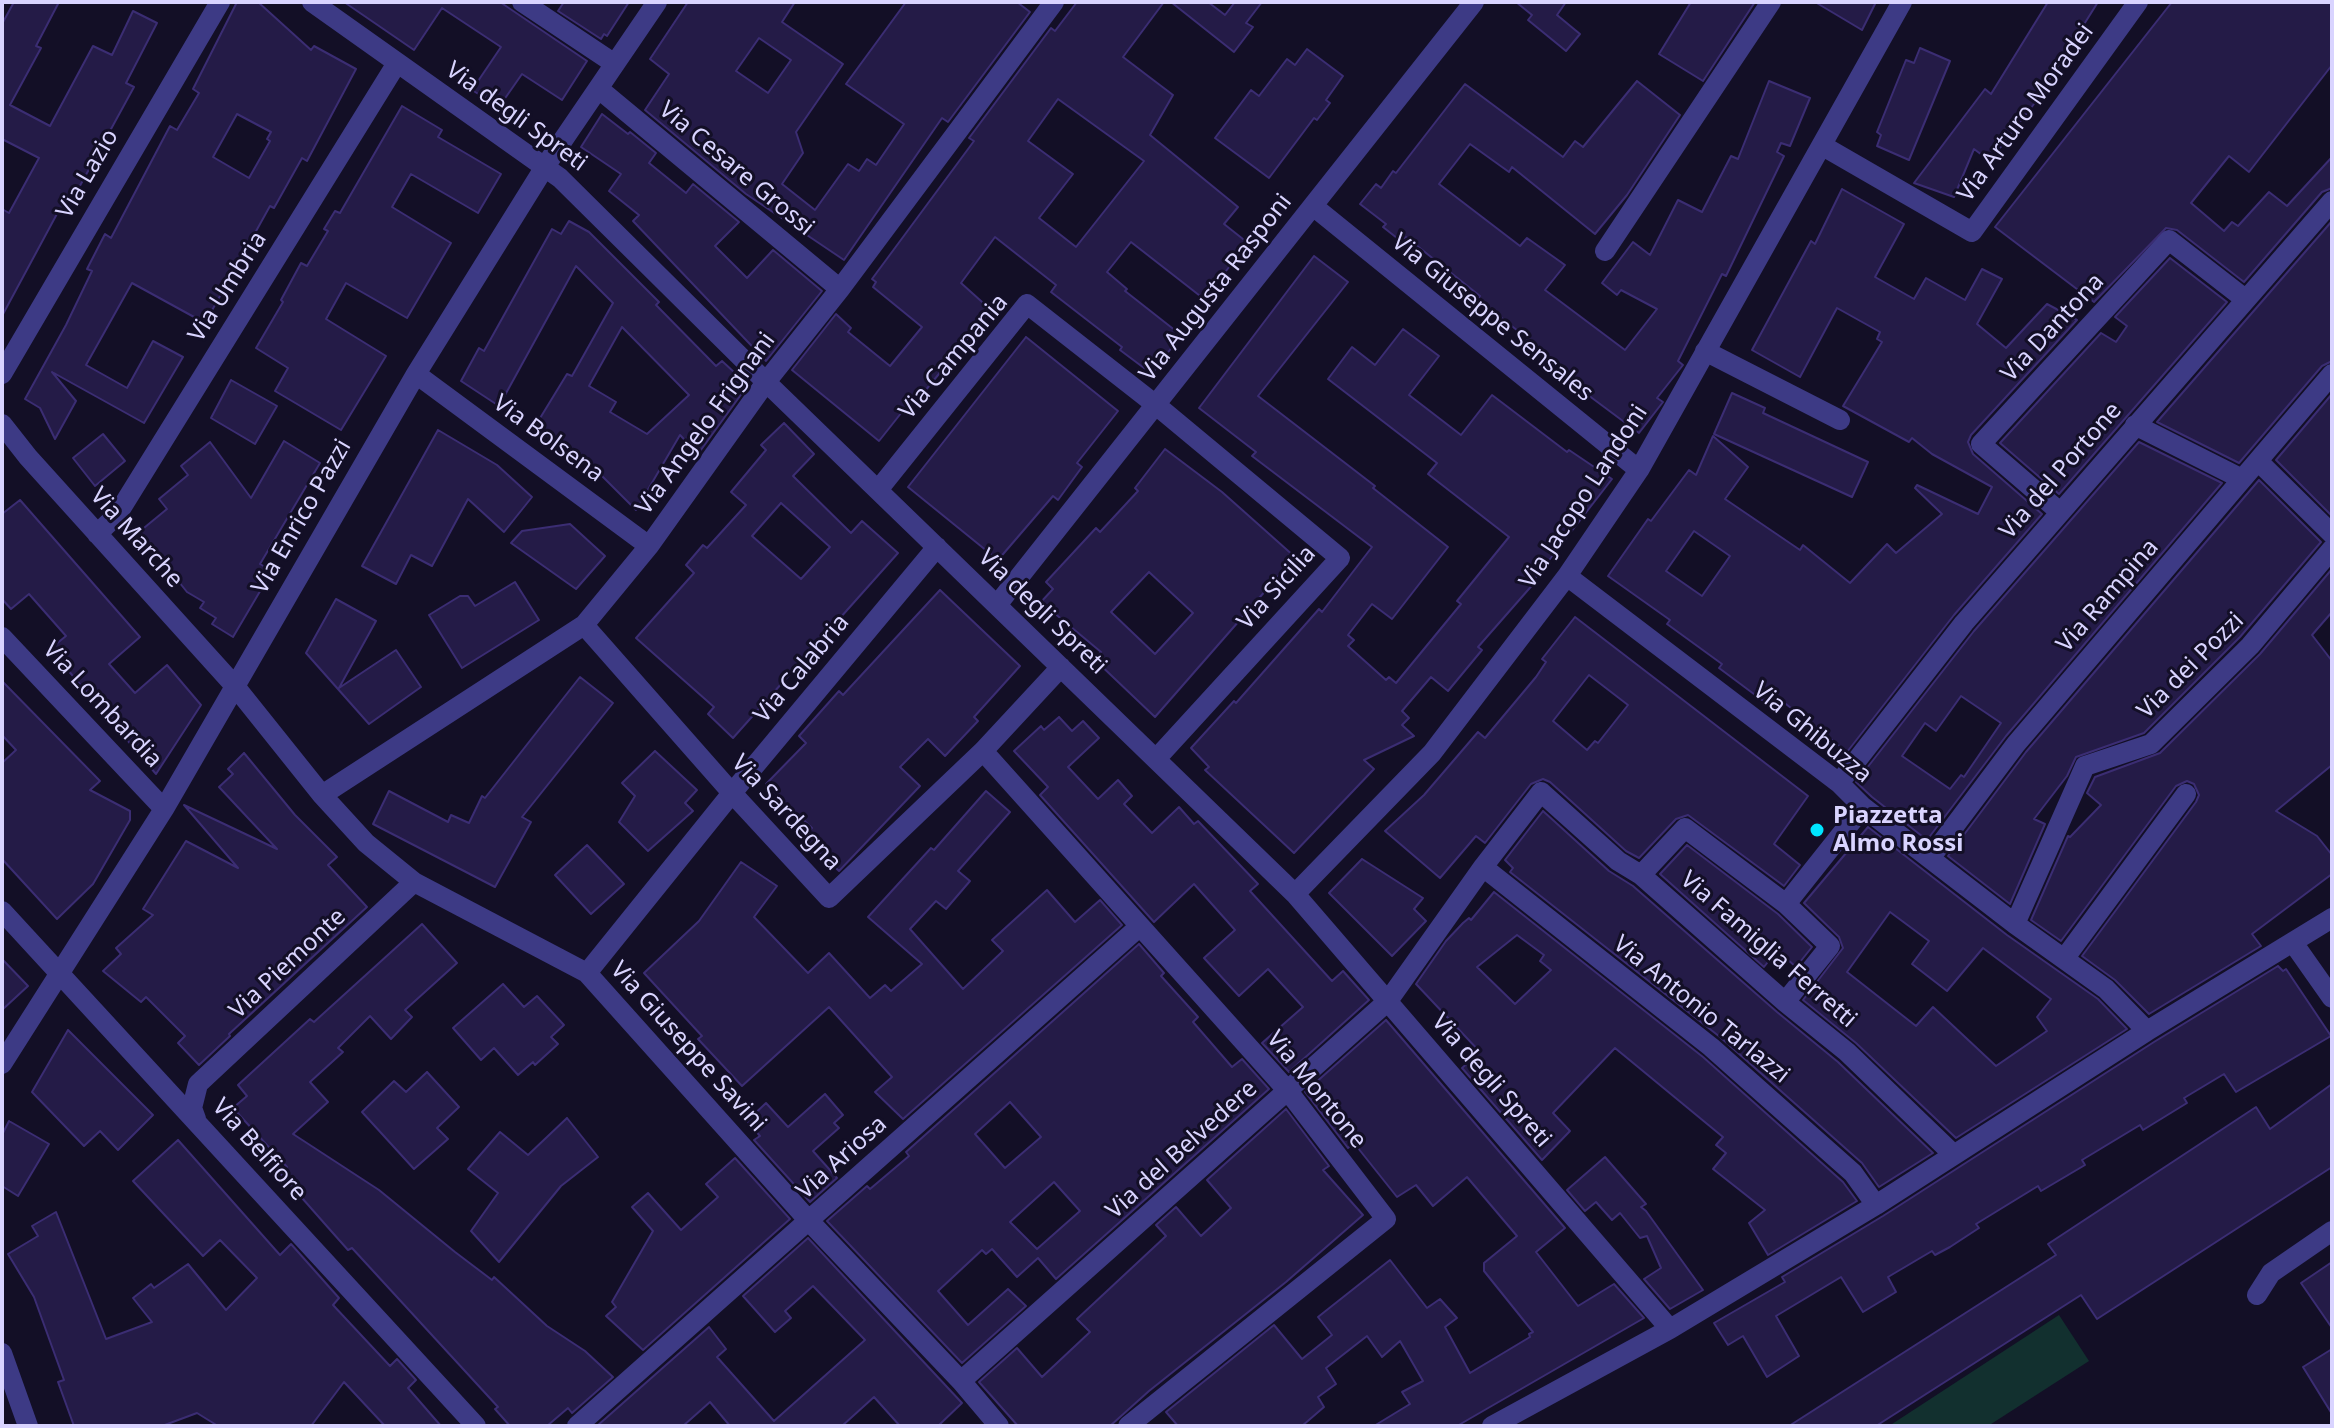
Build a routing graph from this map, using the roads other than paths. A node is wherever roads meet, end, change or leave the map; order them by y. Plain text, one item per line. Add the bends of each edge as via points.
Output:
1 (220, 2) edge
2 (312, 2) edge
3 (522, 2) edge
4 (657, 2) edge
5 (1054, 2) edge
6 (1474, 2) edge
7 (1771, 2) edge
8 (1902, 2) edge
9 (2138, 2) edge
10 (397, 63) junction
11 (615, 64) junction
12 (599, 89) junction
13 (1823, 146) junction
14 (546, 165) junction
15 (2332, 201) edge
16 (1313, 206) junction
17 (1605, 251) dead end
18 (840, 289) junction
19 (2245, 299) junction
20 (1705, 351) junction
21 (2, 374) edge
22 (416, 374) junction
23 (2332, 374) edge
24 (766, 382) junction
25 (1156, 405) junction
26 (1840, 420) dead end
27 (2, 424) edge
28 (2135, 425) junction
29 (2258, 461) junction
30 (1639, 470) junction
31 (2242, 479) junction
32 (878, 490) junction
33 (2060, 512) junction
34 (97, 534) junction
35 (2332, 534) edge
36 (649, 546) junction
37 (937, 547) junction
38 (2332, 549) edge
39 (1567, 576) junction
40 (997, 605) junction
41 (584, 625) junction
42 (2, 637) edge
43 (1061, 667) junction
44 (234, 685) junction
45 (983, 751) junction
46 (1156, 759) junction
47 (1839, 783) junction
48 (1541, 792) joint
49 (732, 793) junction
50 (2186, 794) dead end
51 (322, 795) junction
52 (1863, 807) junction
53 (164, 809) junction
54 (1931, 857) junction
55 (1483, 867) junction
56 (1641, 875) junction
57 (414, 882) junction
58 (1295, 894) junction
59 (1786, 904) junction
60 (2, 911) edge
61 (2332, 918) edge
62 (2015, 924) junction
63 (1139, 927) junction
64 (2294, 944) junction
65 (2064, 959) junction
66 (59, 973) junction
67 (587, 973) junction
68 (2332, 998) edge
69 (1388, 1001) junction
70 (1785, 1002) junction
71 (2147, 1031) junction
72 (2, 1064) edge
73 (161, 1081) junction
74 (198, 1084) junction
75 (1288, 1091) junction
76 (196, 1119) junction
77 (1954, 1155) junction
78 (1876, 1205) junction
79 (810, 1222) junction
80 (2332, 1231) edge
81 (2257, 1295) dead end
82 (1670, 1329) junction
83 (2, 1353) edge
84 (961, 1381) junction
85 (28, 1426) edge
86 (476, 1426) edge
87 (577, 1426) edge
88 (999, 1426) edge
89 (1128, 1426) edge
90 (1492, 1426) edge

1 - 21 street, Via Lazio
2 - 10 street, Via degli Spreti
3 - 11 street
4 - 11 street, Via Enrico Pazzi
5 - 18 street, Via Angelo Frignani
6 - 16 street, Via Augusta Rasponi
7 - 17 street
8 - 13 street, Via Jacopo Landoni
9 - 13 street, Via Arturo Moradei via 1972,232
10 - 14 street, Via degli Spreti
10 - 34 street, Via Umbria via 117,515
11 - 12 street, Via Enrico Pazzi
12 - 14 street, Via Enrico Pazzi
12 - 18 street, Via Cesare Grossi
13 - 20 street, Via Jacopo Landoni
14 - 22 street, Via Enrico Pazzi
14 - 24 street, Via degli Spreti
15 - 19 street, Via del Portone
16 - 25 street, Via Augusta Rasponi
16 - 30 street, Via Giuseppe Sensales
18 - 24 street, Via Angelo Frignani
19 - 28 street, Via del Portone
19 - 33 street, Via Dantona via 2169,240 1981,444
20 - 26 street
20 - 30 street, Via Jacopo Landoni
22 - 36 street, Via Bolsena
22 - 44 street, Via Enrico Pazzi
23 - 29 street, Via Rampina
24 - 32 street, Via degli Spreti
24 - 36 street, Via Angelo Frignani
25 - 32 street, Via Campania via 1027,304
25 - 40 street, Via Augusta Rasponi
25 - 46 street, Via Sicilia via 1340,558
27 - 34 street, Via Marche
28 - 31 street
28 - 33 street, Via del Portone
29 - 31 street, Via Rampina
29 - 35 street
30 - 39 street, Via Jacopo Landoni
31 - 54 street, Via Rampina via 2016,744
32 - 37 street, Via degli Spreti
33 - 47 street, Via del Portone via 1954,634
34 - 44 street, Via Marche
36 - 41 street, Via Angelo Frignani
37 - 40 street, Via degli Spreti
37 - 49 street, Via Calabria
38 - 62 street, Via dei Pozzi via 2250,646 2151,744 2085,766
39 - 47 street, Via Ghibuzza
39 - 58 street, Via Jacopo Landoni via 1432,753
40 - 43 street, Via degli Spreti
41 - 49 street, Via Sardegna
41 - 51 street, Via Angelo Frignani
42 - 53 street, Via Lombardia
43 - 45 street, Via Sardegna
43 - 46 street, Via degli Spreti
44 - 51 street, Via Giuseppe Savini
44 - 53 street, Via Enrico Pazzi
45 - 49 street, Via Sardegna via 829,898
45 - 63 street, Via Montone
46 - 58 street, Via degli Spreti
47 - 52 street, Via Ghibuzza
48 - 55 street, Via del Belvedere
48 - 56 street, Via Famiglia Ferretti
49 - 67 street, Via Calabria
50 - 65 street
51 - 57 street, Via Giuseppe Savini via 366,843
52 - 54 street, Via Ghibuzza
52 - 59 street
53 - 66 street, Via Enrico Pazzi
54 - 62 street, Via Ghibuzza
55 - 69 street, Via del Belvedere
55 - 78 street, Via Antonio Tarlazzi via 1711,1047 1853,1173
56 - 59 street via 1685,828
56 - 70 street, Via Famiglia Ferretti
57 - 67 street, Via Giuseppe Savini
57 - 74 street, Via Piemonte
58 - 69 street, Via degli Spreti
59 - 70 street via 1830,946
60 - 66 street, Via Belfiore
61 - 64 street
62 - 65 street, Via Ghibuzza
63 - 75 street, Via Montone
63 - 79 street, Via Ariosa
64 - 68 street
64 - 71 street
65 - 71 street, Via Ghibuzza via 2106,989
66 - 72 street, Via Enrico Pazzi
66 - 73 street, Via Belfiore
67 - 79 street, Via Giuseppe Savini
69 - 75 street, Via del Belvedere
69 - 82 street, Via degli Spreti
70 - 77 street, Via Famiglia Ferretti via 1847,1052
71 - 77 street
73 - 74 street
73 - 76 street, Via Belfiore
74 - 76 street via 192,1108
75 - 84 street, Via del Belvedere
75 - 89 street, Via Montone via 1386,1219
76 - 86 street, Via Belfiore
77 - 78 street
78 - 82 street
79 - 84 street, Via Giuseppe Savini
79 - 87 street, Via Ariosa
80 - 81 street via 2271,1273
82 - 90 street
83 - 85 street
84 - 88 street, Via Giuseppe Savini

